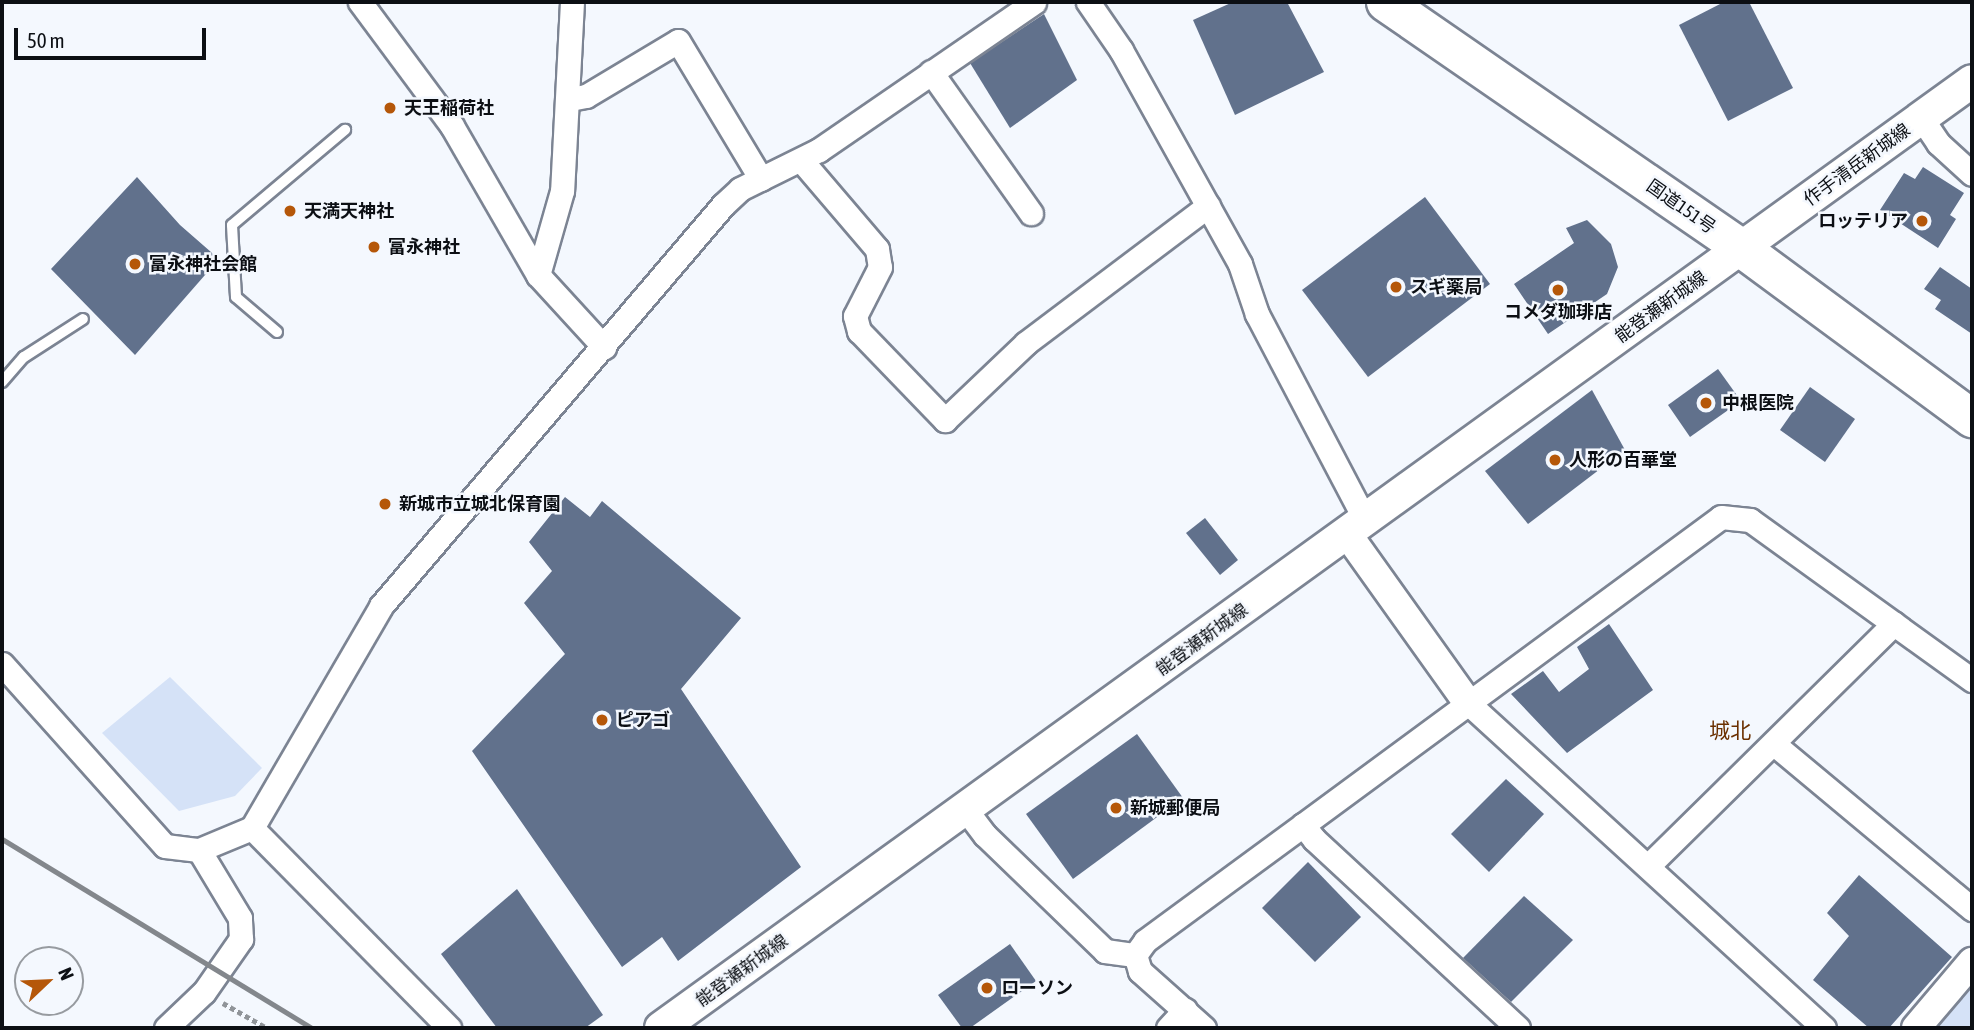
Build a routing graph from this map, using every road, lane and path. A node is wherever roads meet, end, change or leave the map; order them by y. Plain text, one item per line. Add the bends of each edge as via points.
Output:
1 (360, 2) edge
2 (572, 2) edge
3 (1034, 2) edge
4 (1088, 2) edge
5 (1385, 2) edge
6 (931, 72) junction
7 (1972, 81) edge
8 (570, 99) junction
9 (1922, 119) junction
10 (345, 130) dead end
11 (801, 160) junction
12 (1972, 174) edge
13 (761, 179) junction
14 (1208, 206) junction
15 (1031, 213) dead end
16 (1741, 248) junction
17 (538, 275) junction
18 (83, 319) dead end
19 (277, 332) dead end
20 (604, 347) junction
21 (2, 382) edge
22 (1972, 418) edge
23 (1357, 528) junction
24 (1894, 623) junction
25 (2, 664) edge
26 (1972, 680) edge
27 (1468, 703) junction
28 (1774, 744) junction
29 (966, 810) junction
30 (1303, 825) junction
31 (252, 828) junction
32 (200, 850) junction
33 (1649, 865) junction
34 (1972, 909) edge
35 (1135, 954) junction
36 (1972, 961) edge
37 (204, 992) junction
38 (1185, 1010) junction
39 (166, 1028) edge
40 (268, 1028) edge
41 (449, 1028) edge
42 (661, 1028) edge
43 (1168, 1028) edge
44 (1204, 1028) edge
45 (1518, 1028) edge
46 (1824, 1028) edge
47 (1916, 1028) edge

1 - 17 street via 452,126
2 - 8 street
3 - 6 street
4 - 14 street via 1121,51
5 - 16 highway, 国道151号
6 - 11 street
6 - 15 street
7 - 9 main road, 作手清岳新城線
8 - 13 street via 586,96 678,41
8 - 17 street via 562,191
9 - 12 street via 1938,143
9 - 16 main road, 作手清岳新城線
10 - 19 lane via 232,225 236,298
11 - 13 street
11 - 14 street via 877,249 880,267 855,316 859,331 946,420 1026,343
13 - 20 street via 740,189 723,205
14 - 23 street via 1240,264 1257,314
16 - 22 highway, 国道151号
16 - 23 main road, 能登瀬新城線
17 - 20 street
18 - 21 lane via 24,356
20 - 31 street via 381,606
23 - 27 street
23 - 29 main road, 能登瀬新城線
24 - 26 street
24 - 27 street via 1750,520 1721,517
24 - 28 street
25 - 32 street via 165,846
27 - 30 street
27 - 33 street
28 - 33 street
28 - 34 street
29 - 35 street via 985,835 1105,951
29 - 42 main road, 能登瀬新城線
30 - 35 street via 1144,941
30 - 45 street
31 - 32 street
31 - 41 street
32 - 37 street via 240,918 241,939
33 - 46 street
35 - 38 street via 1140,971
36 - 47 street
37 - 39 street
37 - 40 path
38 - 43 street
38 - 44 street

